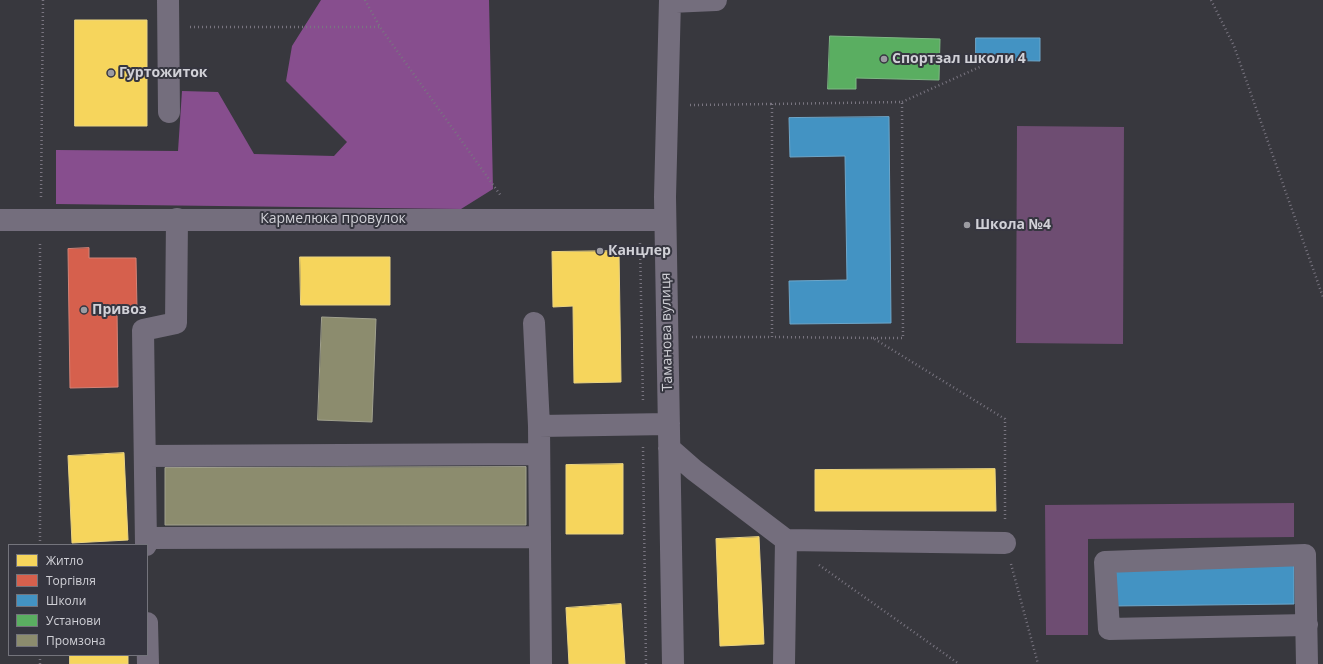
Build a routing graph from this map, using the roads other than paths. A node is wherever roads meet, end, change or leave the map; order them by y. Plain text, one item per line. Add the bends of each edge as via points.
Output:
1 (168, 0) edge
2 (716, 0) edge
3 (670, 1) edge
4 (169, 112) dead end
5 (177, 219) junction
6 (0, 220) edge
7 (665, 220) junction
8 (534, 323) dead end
9 (669, 424) junction
10 (538, 426) junction
11 (669, 448) junction
12 (538, 454) junction
13 (145, 456) junction
14 (540, 537) junction
15 (786, 540) junction
16 (146, 541) edge
17 (1005, 543) road end
18 (1307, 625) junction
19 (541, 664) edge
20 (672, 664) edge
21 (784, 664) edge
22 (1307, 664) edge

1 - 4 street
2 - 3 street
3 - 7 street, Таманова вулиця
5 - 6 street, Кармелюка провулок
5 - 7 street, Кармелюка провулок
5 - 13 street via 176,323 143,330
7 - 9 street, Таманова вулиця
8 - 10 street
9 - 10 street
9 - 11 street, Таманова вулиця
10 - 12 street
11 - 15 street
11 - 20 street, Таманова вулиця
12 - 13 street
12 - 14 street
13 - 16 street
14 - 16 street
14 - 19 street
15 - 17 street
15 - 21 street
18 - 18 street via 1305,555 1106,562 1109,629
18 - 22 street

